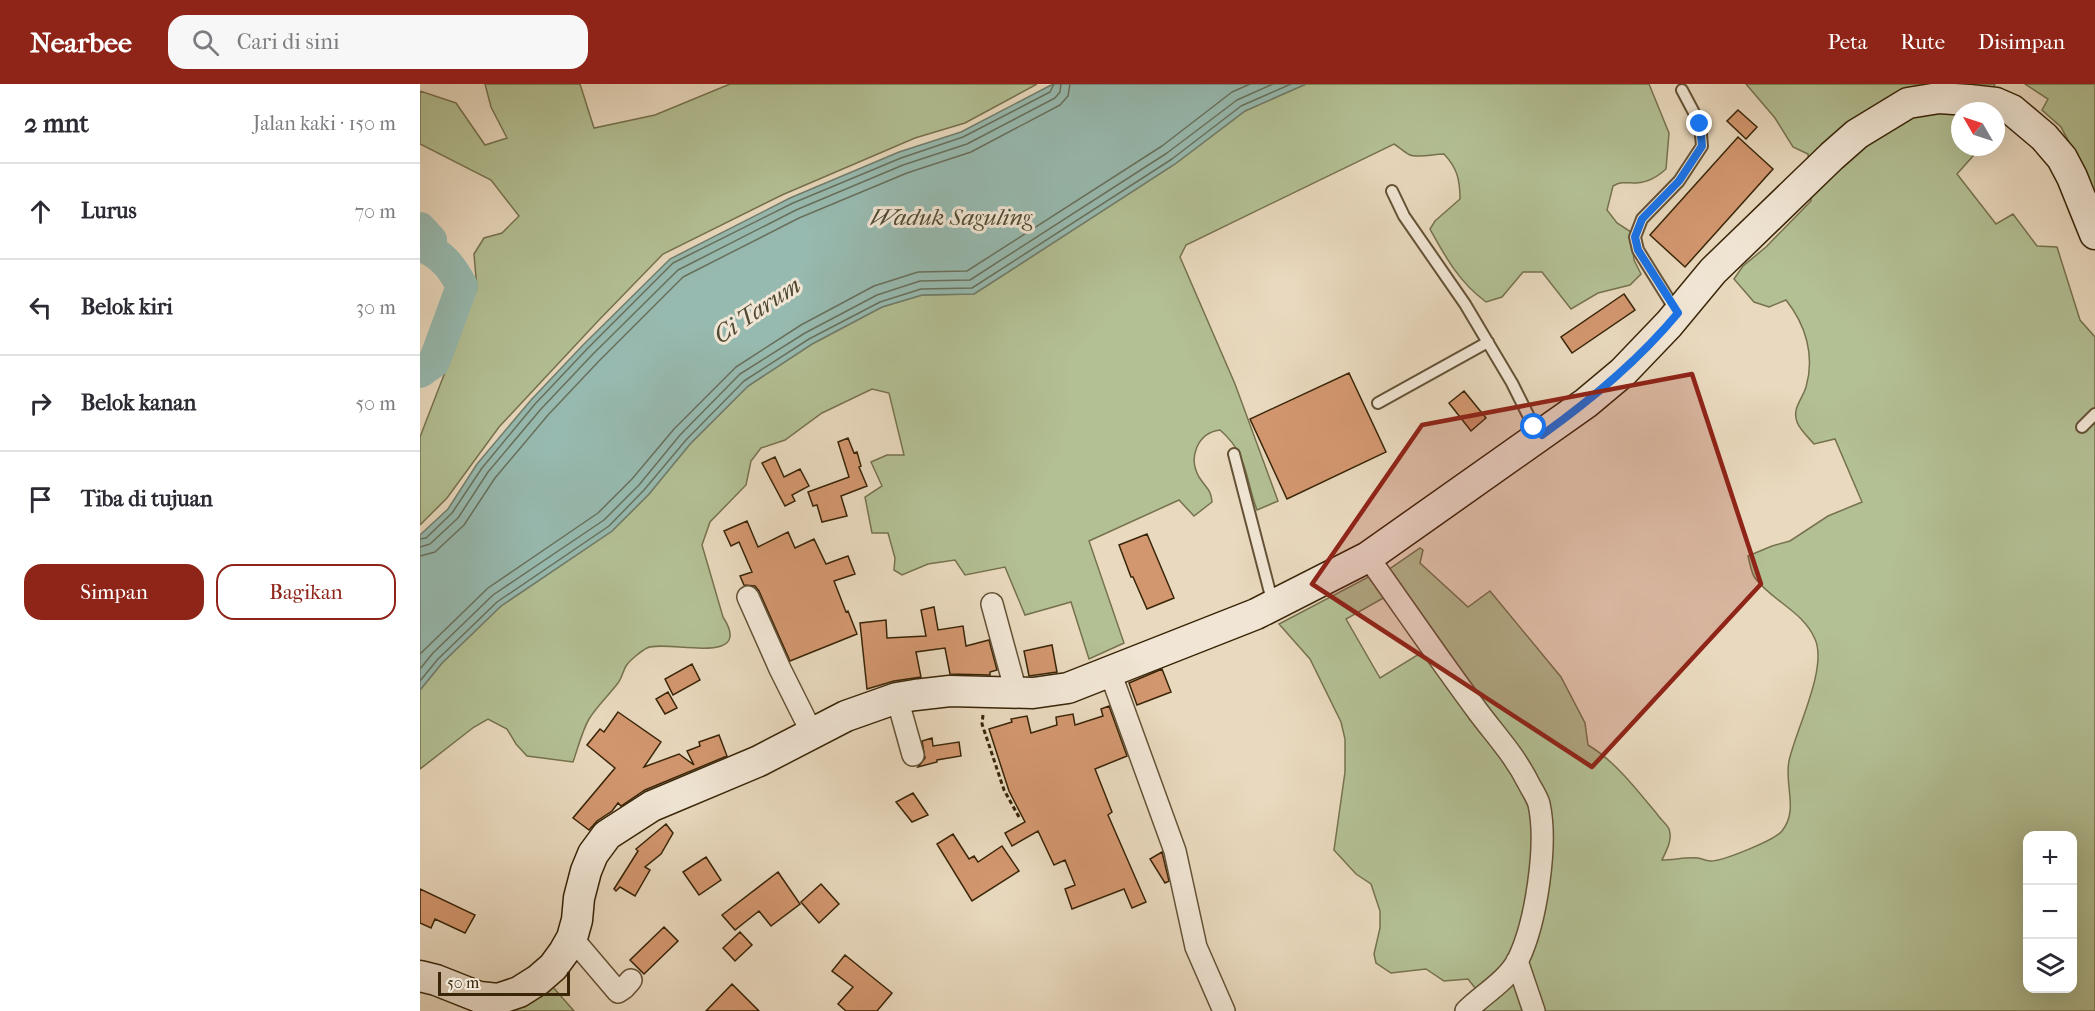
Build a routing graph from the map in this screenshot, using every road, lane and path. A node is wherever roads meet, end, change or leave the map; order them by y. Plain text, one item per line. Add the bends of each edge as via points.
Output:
1 (1682, 90) dead end
2 (1392, 191) dead end
3 (2095, 234) edge
4 (1678, 313) junction
5 (1488, 342) junction
6 (1378, 403) dead end
7 (2095, 414) edge
8 (2082, 427) dead end
9 (1542, 435) junction
10 (1234, 454) dead end
11 (1368, 557) junction
12 (748, 597) dead end
13 (992, 604) dead end
14 (1273, 604) junction
15 (1110, 672) junction
16 (984, 692) junction
17 (1016, 692) junction
18 (897, 699) junction
19 (812, 733) junction
20 (913, 755) dead end
21 (1020, 819) dead end
22 (572, 938) junction
23 (1517, 961) junction
24 (420, 976) edge
25 (631, 980) dead end
26 (1224, 1011) edge
27 (1466, 1011) edge
28 (1534, 1011) edge

1 - 4 lane via 1700,124 1702,146 1679,181 1642,219 1635,237 1638,250
2 - 5 lane via 1404,216
3 - 4 street via 2062,158 2044,136 2012,110 1969,100 1939,98 1908,103 1857,134 1832,156 1736,247
4 - 9 street via 1623,372
5 - 6 lane
5 - 9 lane
7 - 8 lane
9 - 11 street
10 - 14 lane
11 - 14 street
11 - 23 street via 1517,760 1539,803 1542,844 1534,914
12 - 19 street
13 - 17 street
14 - 15 street
15 - 17 street via 1068,688
15 - 26 street via 1175,851 1196,947
16 - 17 street
16 - 18 street
16 - 21 path via 982,724 1004,790
18 - 19 street via 846,716
18 - 20 street
19 - 22 street via 759,762 652,806 608,835 586,871
22 - 24 street via 553,967 538,980 498,999 479,997
22 - 25 street via 618,992
23 - 27 street
23 - 28 street

